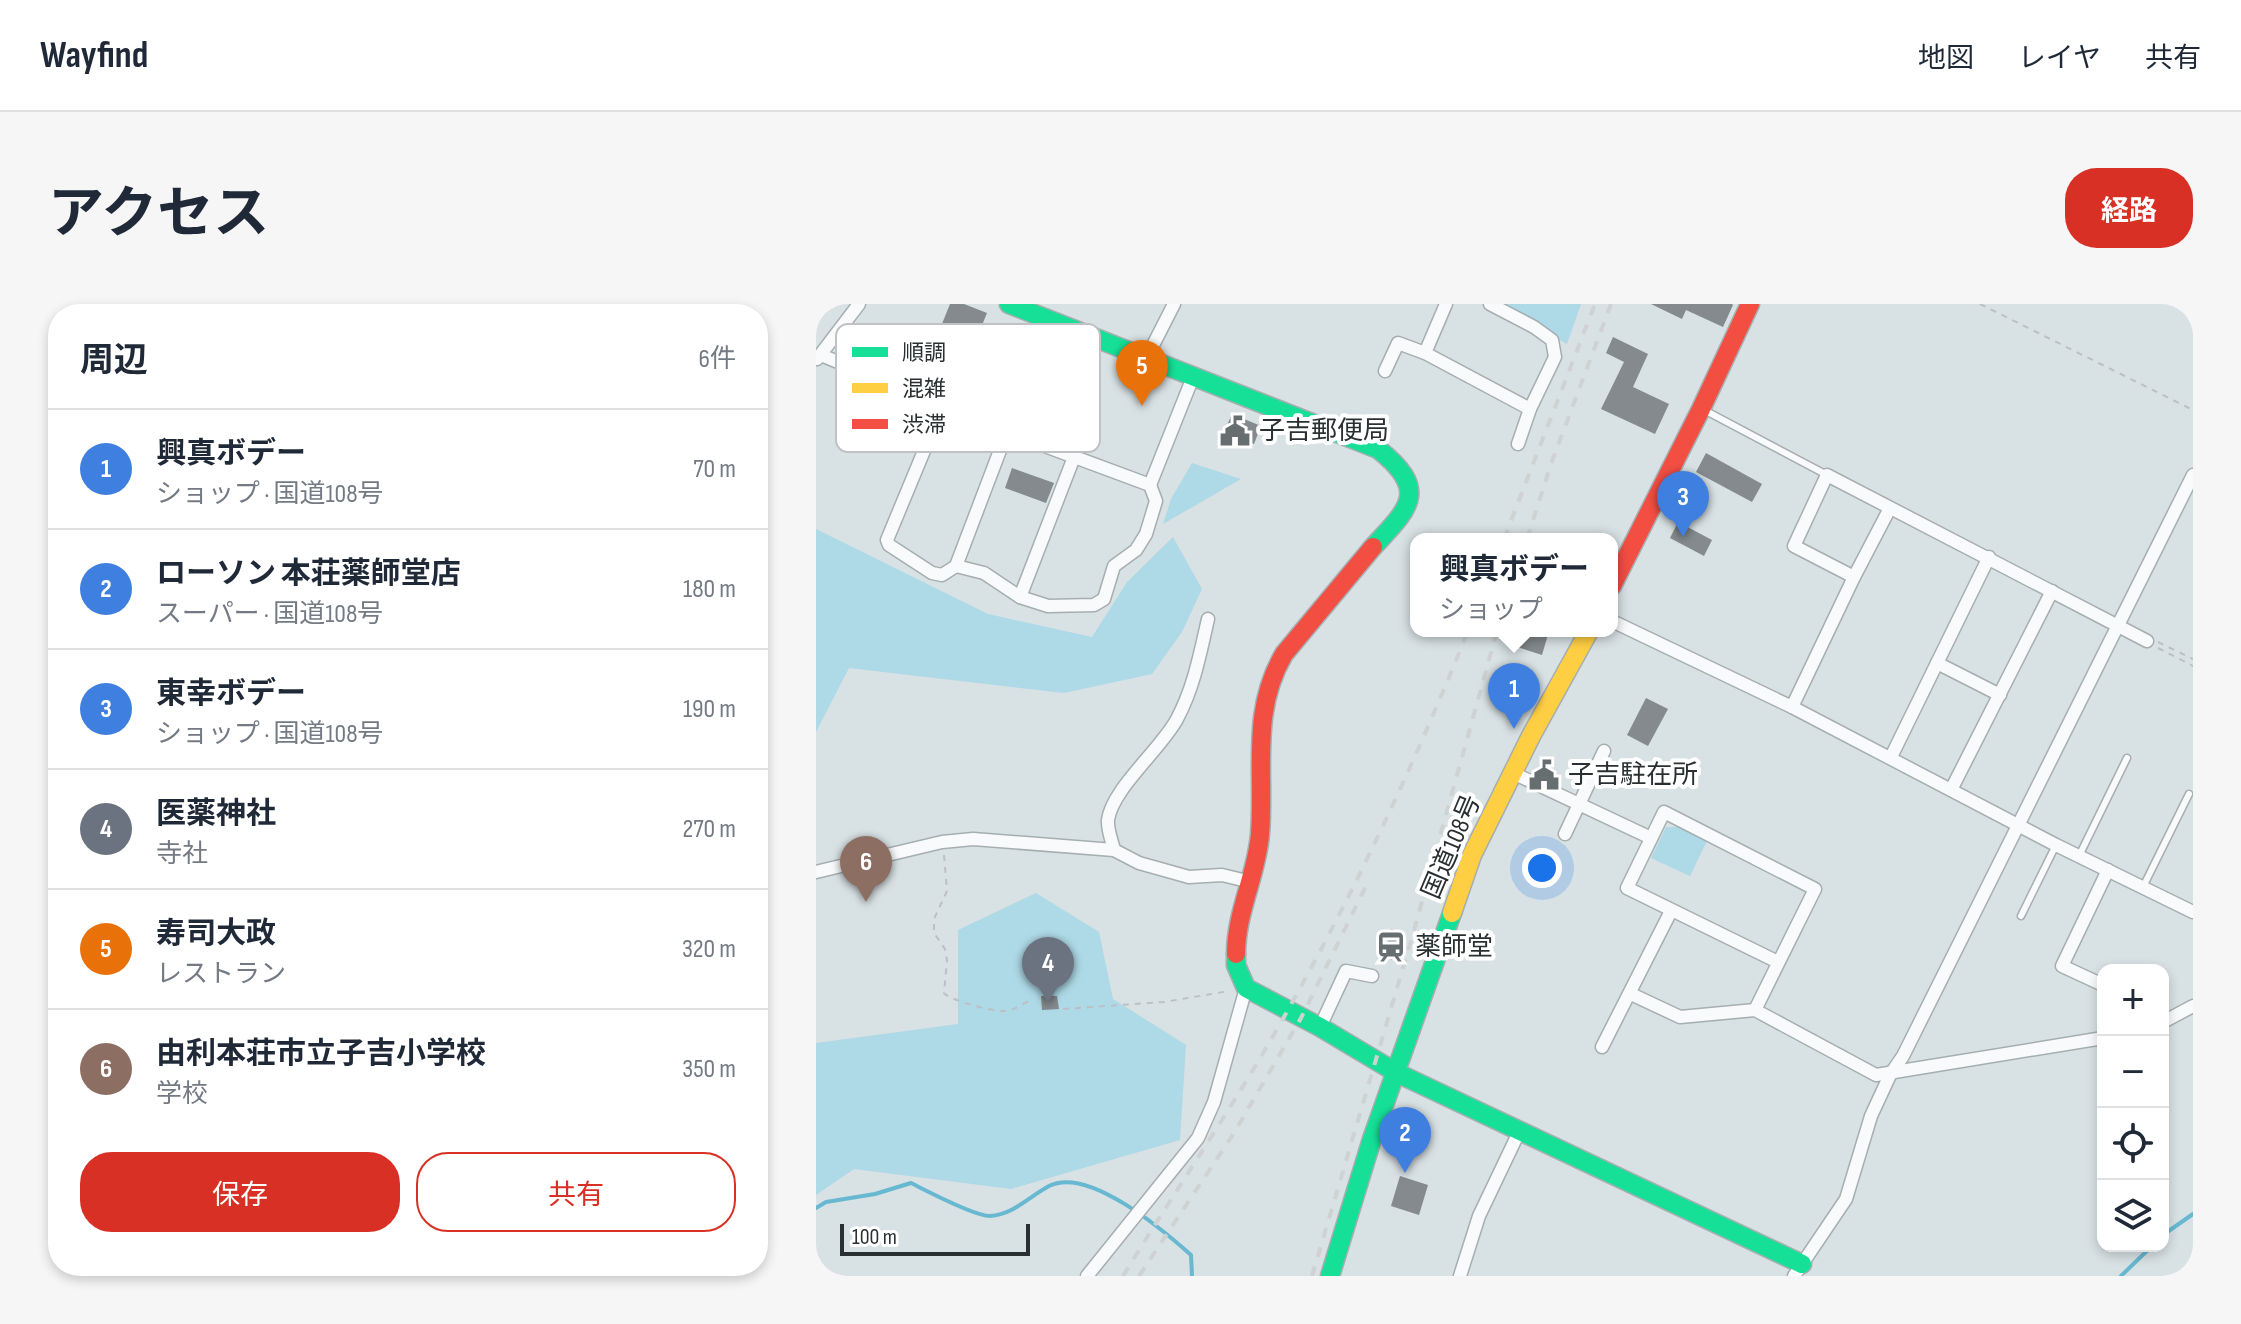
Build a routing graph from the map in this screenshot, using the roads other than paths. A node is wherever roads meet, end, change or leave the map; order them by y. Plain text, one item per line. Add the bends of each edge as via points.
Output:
1 (859, 304) edge
2 (1009, 304) edge
3 (1174, 304) edge
4 (1446, 304) edge
5 (1490, 304) edge
6 (1750, 304) edge
7 (844, 324) edge
8 (1059, 324) edge
9 (836, 334) edge
10 (1100, 341) edge
11 (1425, 353) junction
12 (819, 357) edge
13 (1146, 359) junction
14 (1385, 371) dead end
15 (1193, 377) junction
16 (1530, 409) junction
17 (1701, 409) junction
18 (1518, 444) dead end
19 (924, 452) edge
20 (999, 452) edge
21 (1061, 452) edge
22 (1074, 457) junction
23 (1827, 475) junction
24 (2193, 475) edge
25 (1150, 485) junction
26 (1890, 508) junction
27 (1989, 557) junction
28 (956, 566) junction
29 (1618, 574) edge
30 (1854, 577) junction
31 (2052, 591) junction
32 (1020, 597) junction
33 (1208, 619) dead end
34 (1618, 624) edge
35 (2119, 624) junction
36 (1586, 637) edge
37 (2147, 641) road end
38 (1937, 663) junction
39 (2000, 695) junction
40 (1792, 707) junction
41 (1604, 751) dead end
42 (1891, 757) junction
43 (2127, 758) dead end
44 (1513, 773) junction
45 (1952, 788) junction
46 (2189, 794) dead end
47 (1578, 805) junction
48 (2021, 824) junction
49 (1565, 834) dead end
50 (1651, 838) junction
51 (2056, 845) junction
52 (1114, 850) junction
53 (2079, 856) junction
54 (2108, 870) junction
55 (816, 872) edge
56 (1247, 881) junction
57 (2143, 887) junction
58 (1671, 911) junction
59 (2193, 912) edge
60 (2021, 916) dead end
61 (1778, 962) junction
62 (1372, 976) dead end
63 (2097, 982) edge
64 (1246, 988) junction
65 (1631, 994) junction
66 (2193, 1006) edge
67 (1755, 1010) junction
68 (2169, 1019) edge
69 (1320, 1027) junction
70 (2097, 1039) edge
71 (1602, 1047) dead end
72 (1397, 1073) junction
73 (1890, 1075) junction
74 (1520, 1130) junction
75 (1798, 1270) edge
76 (1087, 1276) edge
77 (1330, 1276) edge
78 (1460, 1276) edge

1 - 7 street
2 - 8 main road
3 - 13 street
4 - 11 street
5 - 16 street via 1552,340 1555,357
6 - 17 main road
9 - 12 street
10 - 13 main road
11 - 14 street via 1398,343
11 - 16 street
13 - 15 main road
15 - 25 street
15 - 56 main road via 1378,449 1394,460 1408,493 1406,511 1274,671 1265,702 1259,765 1260,835
16 - 18 street
17 - 23 lane
17 - 29 main road
19 - 28 street via 887,540 932,573 942,575
20 - 28 street
21 - 22 street
22 - 25 street
22 - 32 street
23 - 26 street
23 - 30 street via 1794,546
24 - 35 street
25 - 32 street via 1156,501 1146,534 1136,550 1114,566 1104,599 1094,605 1048,606
26 - 27 street
26 - 30 street
27 - 31 street
27 - 38 street
28 - 32 street via 984,573
30 - 40 street
31 - 35 street
31 - 39 street
33 - 52 street via 1194,681 1179,716 1112,806 1107,822
34 - 40 street
35 - 37 street
35 - 48 street
36 - 44 main road, 国道108号
38 - 39 street
38 - 42 street
39 - 45 street
40 - 42 street
41 - 47 street
42 - 45 street
43 - 53 lane
44 - 47 street
44 - 72 main road, 国道108号 via 1472,855
45 - 48 street
46 - 57 lane
47 - 49 street
47 - 50 street
48 - 51 street
48 - 73 street
50 - 58 street via 1627,888
50 - 61 street via 1664,812 1815,889
51 - 53 street
51 - 60 lane
52 - 55 street via 973,839
52 - 56 street via 1189,877 1222,875
53 - 54 street
54 - 57 street
54 - 63 street via 2062,966
56 - 64 main road via 1236,935 1236,965
57 - 59 street
58 - 61 street
58 - 65 street
61 - 67 street
62 - 69 street via 1346,971
64 - 69 main road
64 - 76 street via 1214,1102 1198,1138
65 - 67 street via 1680,1017
65 - 71 street
66 - 68 street
67 - 73 street via 1876,1075
69 - 72 main road
70 - 73 street
72 - 74 main road
72 - 77 main road, 国道108号
73 - 75 street via 1871,1116 1846,1199
74 - 75 main road
74 - 78 street via 1479,1216

